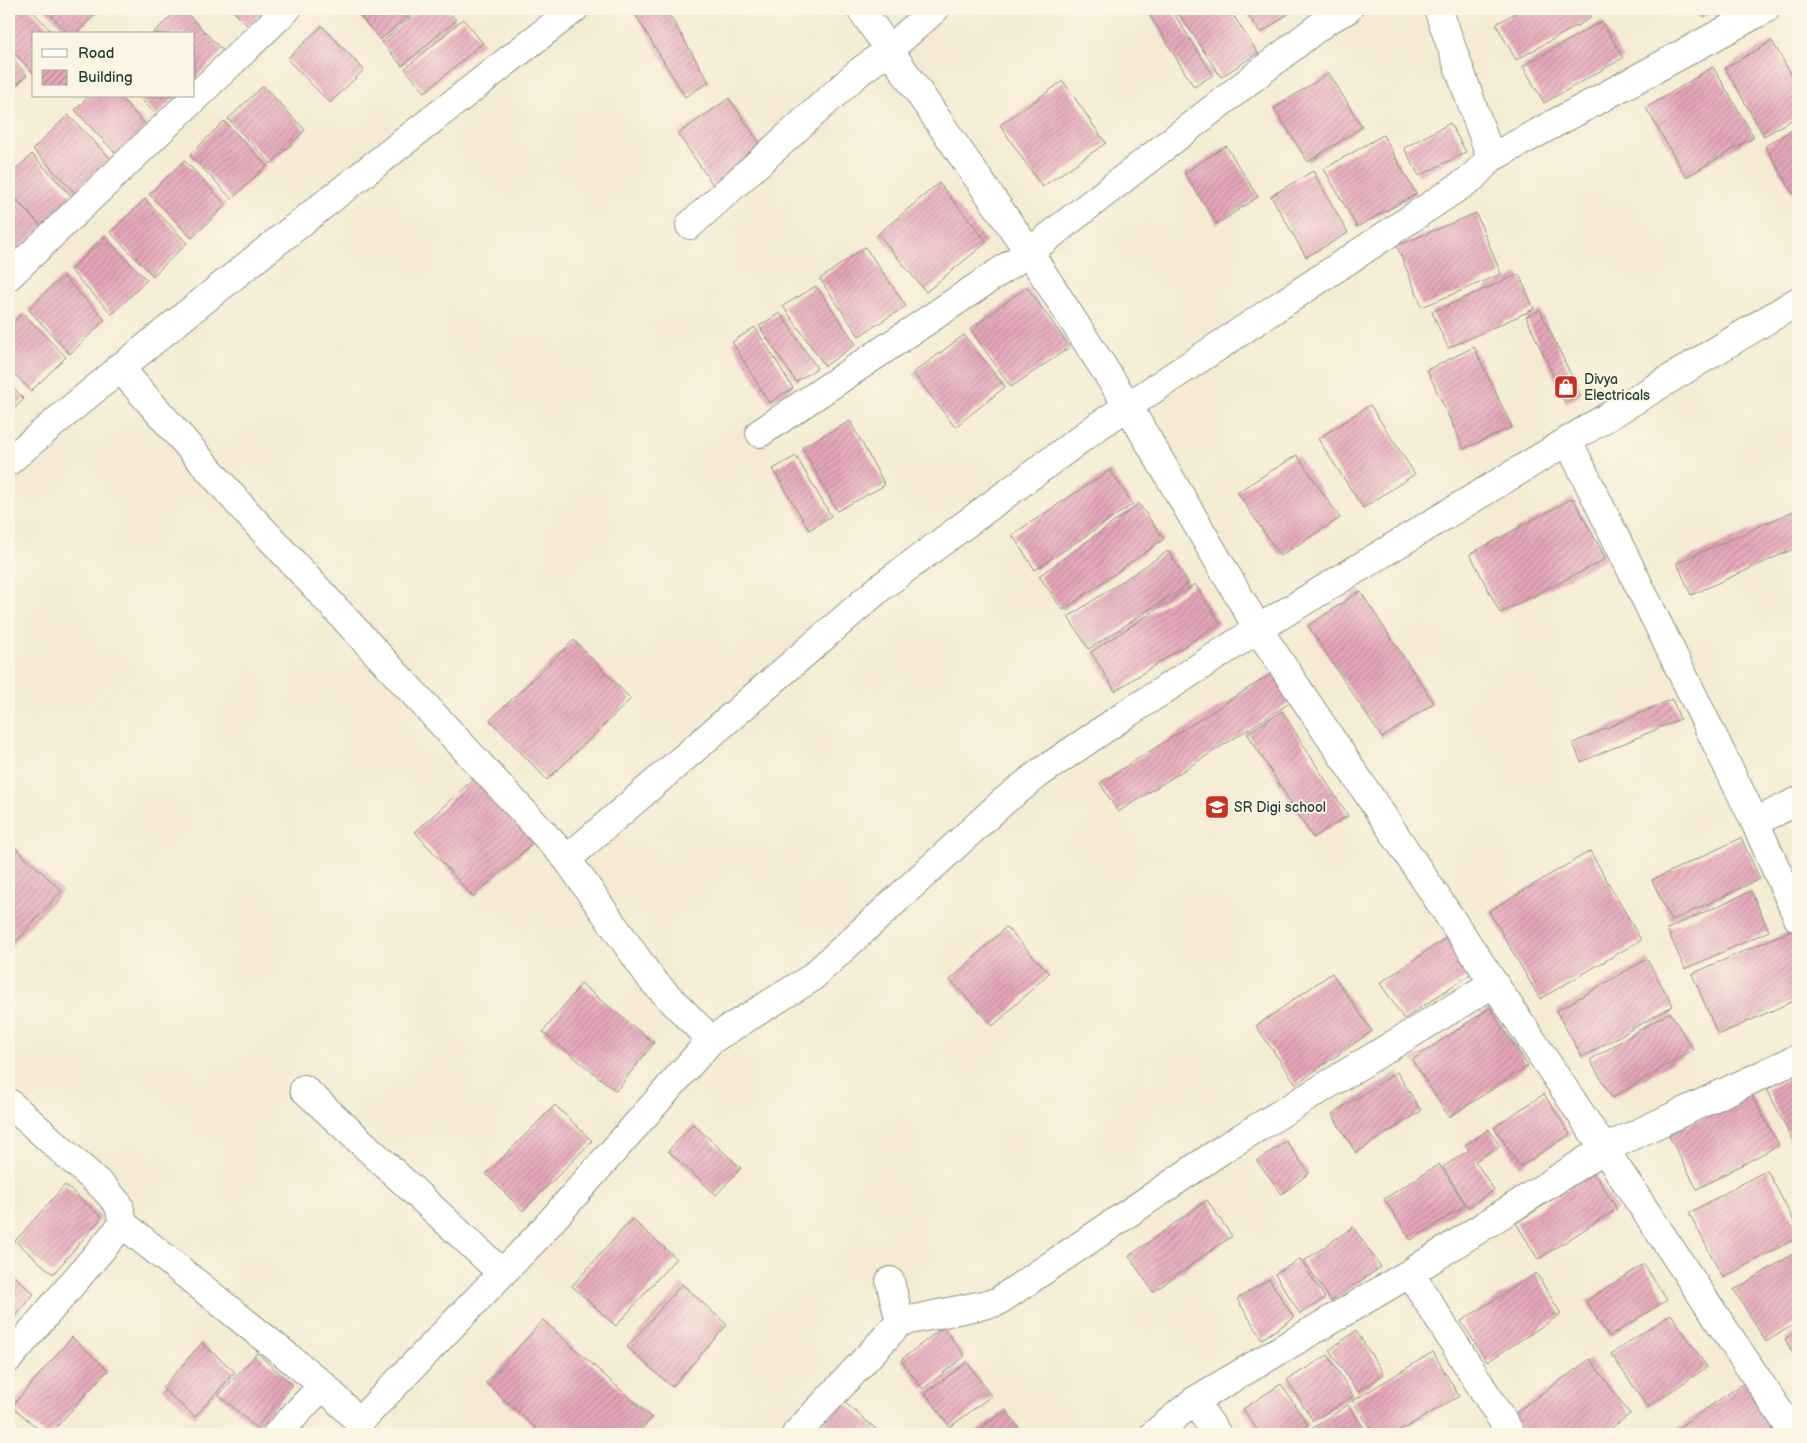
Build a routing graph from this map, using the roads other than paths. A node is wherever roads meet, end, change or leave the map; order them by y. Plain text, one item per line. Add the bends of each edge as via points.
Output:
1 (287, 9) edge
2 (574, 9) edge
3 (861, 9) edge
4 (935, 9) edge
5 (1348, 9) edge
6 (1438, 9) edge
7 (1765, 9) edge
8 (889, 50) junction
9 (195, 97) edge
10 (194, 98) edge
11 (1491, 158) junction
12 (690, 225) dead end
13 (1029, 252) junction
14 (9, 276) edge
15 (1798, 301) edge
16 (119, 367) junction
17 (1128, 406) junction
18 (760, 433) dead end
19 (1568, 441) junction
20 (9, 461) edge
21 (1258, 629) junction
22 (1798, 801) edge
23 (1755, 822) junction
24 (567, 859) junction
25 (1798, 918) edge
26 (1494, 983) junction
27 (711, 1040) junction
28 (1798, 1058) edge
29 (304, 1089) dead end
30 (9, 1103) edge
31 (1604, 1149) junction
32 (123, 1224) junction
33 (502, 1273) junction
34 (1410, 1273) junction
35 (890, 1282) dead end
36 (900, 1322) junction
37 (9, 1358) edge
38 (323, 1385) junction
39 (1194, 1401) junction
40 (366, 1428) edge
41 (277, 1434) edge
42 (796, 1434) edge
43 (1154, 1434) edge
44 (1217, 1434) edge
45 (1511, 1434) edge
46 (1794, 1434) edge

1 - 9 street
2 - 16 street
3 - 8 street
4 - 8 street
5 - 13 street via 1326,21
6 - 11 street
7 - 11 street
8 - 12 street via 859,72
8 - 13 street
10 - 14 street
11 - 17 street via 1472,178
13 - 17 street
13 - 18 street
15 - 19 street
16 - 20 street
16 - 24 street via 248,514
17 - 21 street
17 - 24 street via 881,587
19 - 21 street
19 - 23 street
21 - 26 street
21 - 27 street via 1041,772 996,808 810,979
22 - 23 street
23 - 25 street
24 - 27 street via 652,980
26 - 31 street
26 - 36 street via 1226,1147 997,1302
27 - 33 street
28 - 31 street
29 - 33 street
30 - 32 street via 109,1194 119,1205
31 - 34 street
31 - 46 street
32 - 37 street
32 - 38 street
33 - 40 street
34 - 39 street
34 - 45 street
35 - 36 street
36 - 42 street
38 - 40 street
38 - 41 street
39 - 43 street
39 - 44 street

